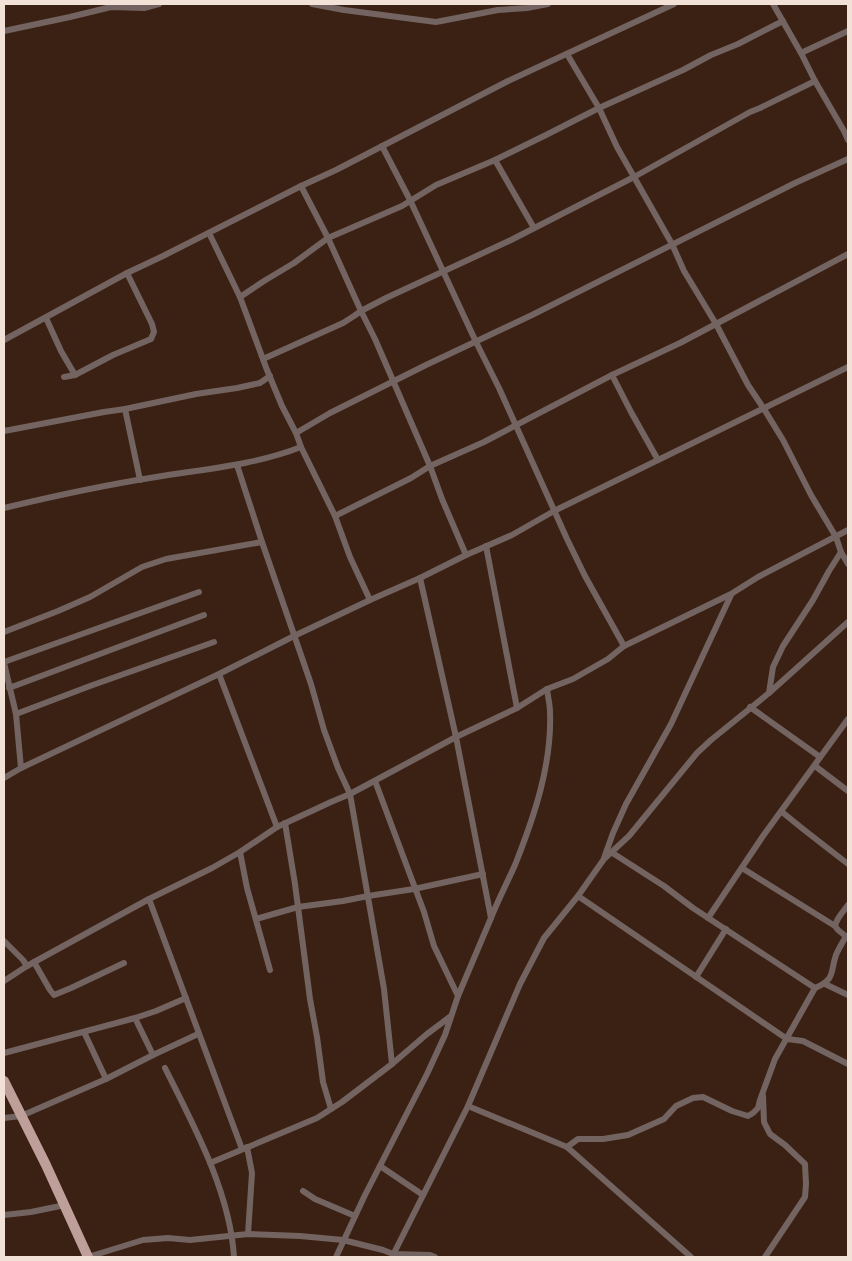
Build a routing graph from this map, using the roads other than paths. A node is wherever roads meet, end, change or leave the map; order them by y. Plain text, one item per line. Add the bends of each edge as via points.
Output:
1 (159, 4) edge
2 (312, 4) edge
3 (548, 4) edge
4 (674, 4) edge
5 (773, 4) edge
6 (783, 21) junction
7 (848, 30) edge
8 (4, 32) edge
9 (801, 53) junction
10 (567, 54) junction
11 (815, 80) junction
12 (599, 108) junction
13 (846, 130) edge
14 (848, 140) edge
15 (382, 146) junction
16 (848, 159) edge
17 (495, 160) junction
18 (634, 176) junction
19 (300, 186) junction
20 (410, 200) junction
21 (534, 228) junction
22 (209, 233) junction
23 (328, 238) junction
24 (672, 244) junction
25 (848, 254) edge
26 (443, 271) junction
27 (127, 273) junction
28 (240, 297) junction
29 (361, 311) junction
30 (46, 318) junction
31 (716, 324) junction
32 (4, 340) edge
33 (476, 342) junction
34 (263, 359) junction
35 (848, 367) edge
36 (75, 375) junction
37 (612, 375) junction
38 (270, 376) junction
39 (64, 377) dead end
40 (393, 381) junction
41 (126, 409) junction
42 (764, 409) junction
43 (516, 424) junction
44 (4, 431) edge
45 (296, 433) junction
46 (301, 447) junction
47 (658, 460) junction
48 (237, 465) junction
49 (430, 466) junction
50 (140, 480) junction
51 (4, 508) edge
52 (554, 511) junction
53 (335, 516) junction
54 (848, 530) edge
55 (836, 538) junction
56 (262, 542) junction
57 (486, 546) junction
58 (841, 552) junction
59 (466, 555) junction
60 (848, 564) edge
61 (420, 578) junction
62 (198, 592) dead end
63 (732, 594) junction
64 (370, 600) junction
65 (204, 615) dead end
66 (848, 622) edge
67 (4, 632) edge
68 (294, 636) junction
69 (214, 642) dead end
70 (624, 646) junction
71 (4, 663) edge
72 (219, 674) junction
73 (9, 688) junction
74 (547, 689) junction
75 (769, 693) junction
76 (750, 707) junction
77 (517, 708) junction
78 (16, 714) junction
79 (847, 722) edge
80 (456, 737) junction
81 (820, 757) junction
82 (815, 766) junction
83 (21, 768) junction
84 (4, 778) edge
85 (375, 781) junction
86 (848, 791) edge
87 (350, 794) junction
88 (782, 812) junction
89 (286, 823) junction
90 (277, 827) junction
91 (240, 852) junction
92 (611, 852) junction
93 (604, 859) junction
94 (848, 864) edge
95 (742, 868) junction
96 (483, 874) junction
97 (414, 889) junction
98 (368, 896) junction
99 (578, 896) junction
100 (149, 899) junction
101 (848, 905) edge
102 (298, 907) junction
103 (491, 918) junction
104 (708, 918) junction
105 (256, 919) junction
106 (835, 926) junction
107 (726, 929) junction
108 (847, 937) edge
109 (4, 941) edge
110 (34, 962) junction
111 (124, 963) dead end
112 (26, 966) junction
113 (270, 970) dead end
114 (696, 977) junction
115 (4, 980) edge
116 (825, 984) junction
117 (815, 988) junction
118 (848, 995) edge
119 (458, 996) junction
120 (186, 998) junction
121 (452, 1015) junction
122 (135, 1018) junction
123 (84, 1032) junction
124 (198, 1034) junction
125 (787, 1039) junction
126 (4, 1053) edge
127 (153, 1055) junction
128 (392, 1064) junction
129 (848, 1064) edge
130 (165, 1068) dead end
131 (106, 1079) junction
132 (4, 1081) edge
133 (763, 1091) junction
134 (468, 1106) junction
135 (331, 1109) junction
136 (21, 1116) junction
137 (4, 1118) edge
138 (567, 1147) junction
139 (245, 1148) junction
140 (210, 1164) junction
141 (380, 1166) junction
142 (303, 1191) dead end
143 (423, 1194) junction
144 (65, 1205) junction
145 (4, 1215) edge
146 (355, 1216) junction
147 (248, 1234) junction
148 (232, 1235) junction
149 (343, 1240) junction
150 (393, 1256) edge
151 (88, 1257) edge
152 (234, 1257) edge
153 (336, 1257) edge
154 (435, 1257) edge
155 (691, 1257) edge
156 (765, 1257) edge

1 - 8 street via 144,8 110,7
2 - 3 street via 436,22
4 - 10 street
5 - 6 street
6 - 9 street
6 - 12 street
7 - 9 street
9 - 11 street
10 - 12 street
10 - 15 street
11 - 13 street
11 - 18 street
12 - 17 street
12 - 18 street
13 - 14 street
15 - 19 street
15 - 20 street
16 - 24 street
17 - 20 street via 436,184
17 - 21 street
18 - 21 street
18 - 24 street
19 - 22 street
19 - 23 street
20 - 23 street
20 - 26 street
21 - 26 street
22 - 27 street
22 - 28 street
23 - 28 street
23 - 29 street
24 - 31 street
24 - 33 street
25 - 31 street
26 - 29 street
26 - 33 street
27 - 30 street
27 - 36 street via 152,324 154,332 151,338
28 - 34 street
29 - 34 street via 343,323
29 - 40 street
30 - 32 street
30 - 36 street
31 - 37 street
31 - 42 street
33 - 40 street
33 - 43 street
34 - 38 street
35 - 42 street
36 - 39 street
37 - 43 street
37 - 47 street
38 - 41 street via 260,383
38 - 45 street
40 - 45 street
40 - 49 street
41 - 44 street
41 - 50 street
42 - 47 street
42 - 55 street
43 - 49 street
43 - 52 street
45 - 46 street
46 - 48 street
46 - 53 street
47 - 52 street
48 - 50 street
48 - 56 street
49 - 53 street
49 - 59 street
50 - 51 street
52 - 57 street
52 - 70 street
53 - 64 street
54 - 55 street
55 - 58 street
55 - 63 street via 758,577
56 - 67 street via 166,559 142,567 90,597
56 - 68 street
57 - 59 street
57 - 77 street
58 - 60 street
58 - 75 street via 783,646 773,667
59 - 61 street
61 - 64 street
61 - 80 street
62 - 71 street
63 - 70 street
63 - 93 street via 671,724 626,804
64 - 68 street
65 - 73 street
66 - 75 street
68 - 72 street
68 - 87 street via 324,730
69 - 78 street
70 - 74 street via 573,679
71 - 73 street
72 - 83 street
72 - 90 street
73 - 78 street
74 - 77 street
74 - 103 street via 549,734 538,802
75 - 76 street
76 - 81 street
76 - 92 street via 698,753 629,836
77 - 80 street
78 - 83 street
79 - 81 street
80 - 85 street
80 - 96 street
81 - 82 street
82 - 86 street
82 - 88 street
83 - 84 street
85 - 87 street
85 - 97 street
87 - 89 street
87 - 98 street
88 - 94 street
88 - 95 street
89 - 90 street
89 - 102 street
90 - 91 street
91 - 100 street
91 - 105 street
92 - 93 street
92 - 104 street
93 - 99 street
95 - 104 street
95 - 106 street
96 - 97 street
96 - 103 street
97 - 98 street
97 - 119 street via 434,946
98 - 102 street
98 - 128 street via 384,989
99 - 114 street
99 - 134 street via 542,941
100 - 110 street
100 - 120 street
101 - 106 street
102 - 105 street
102 - 135 street via 323,1082
103 - 119 street
104 - 107 street
105 - 113 street
106 - 108 street
107 - 114 street
107 - 117 street
108 - 116 street via 836,954 831,976
109 - 112 street
110 - 111 street via 54,994
110 - 112 street
112 - 115 street
114 - 125 street
116 - 117 street
116 - 118 street
117 - 125 street
119 - 121 street
120 - 122 street
120 - 124 street
121 - 128 street
121 - 141 street via 427,1074
122 - 123 street
122 - 127 street
123 - 126 street
123 - 131 street
124 - 127 street
124 - 139 street
125 - 129 street via 803,1040
125 - 133 street via 775,1059
127 - 131 street
128 - 135 street
130 - 140 street
131 - 136 street
132 - 136 main road
133 - 138 street via 758,1108 748,1116 703,1097 693,1098 676,1106 664,1119 628,1135 578,1139
133 - 156 street via 764,1122 770,1134 805,1164 806,1184 805,1197
134 - 138 street
134 - 143 street
135 - 139 street
136 - 137 street
136 - 144 main road
138 - 155 street
139 - 140 street
139 - 147 street via 252,1173
140 - 148 street
141 - 143 street
141 - 146 street
142 - 146 street
143 - 150 street
144 - 145 street
144 - 151 main road
146 - 149 street
147 - 148 street
147 - 149 street
148 - 151 street via 190,1240 143,1240
148 - 152 street
149 - 150 street via 383,1250
149 - 153 street
150 - 154 street

